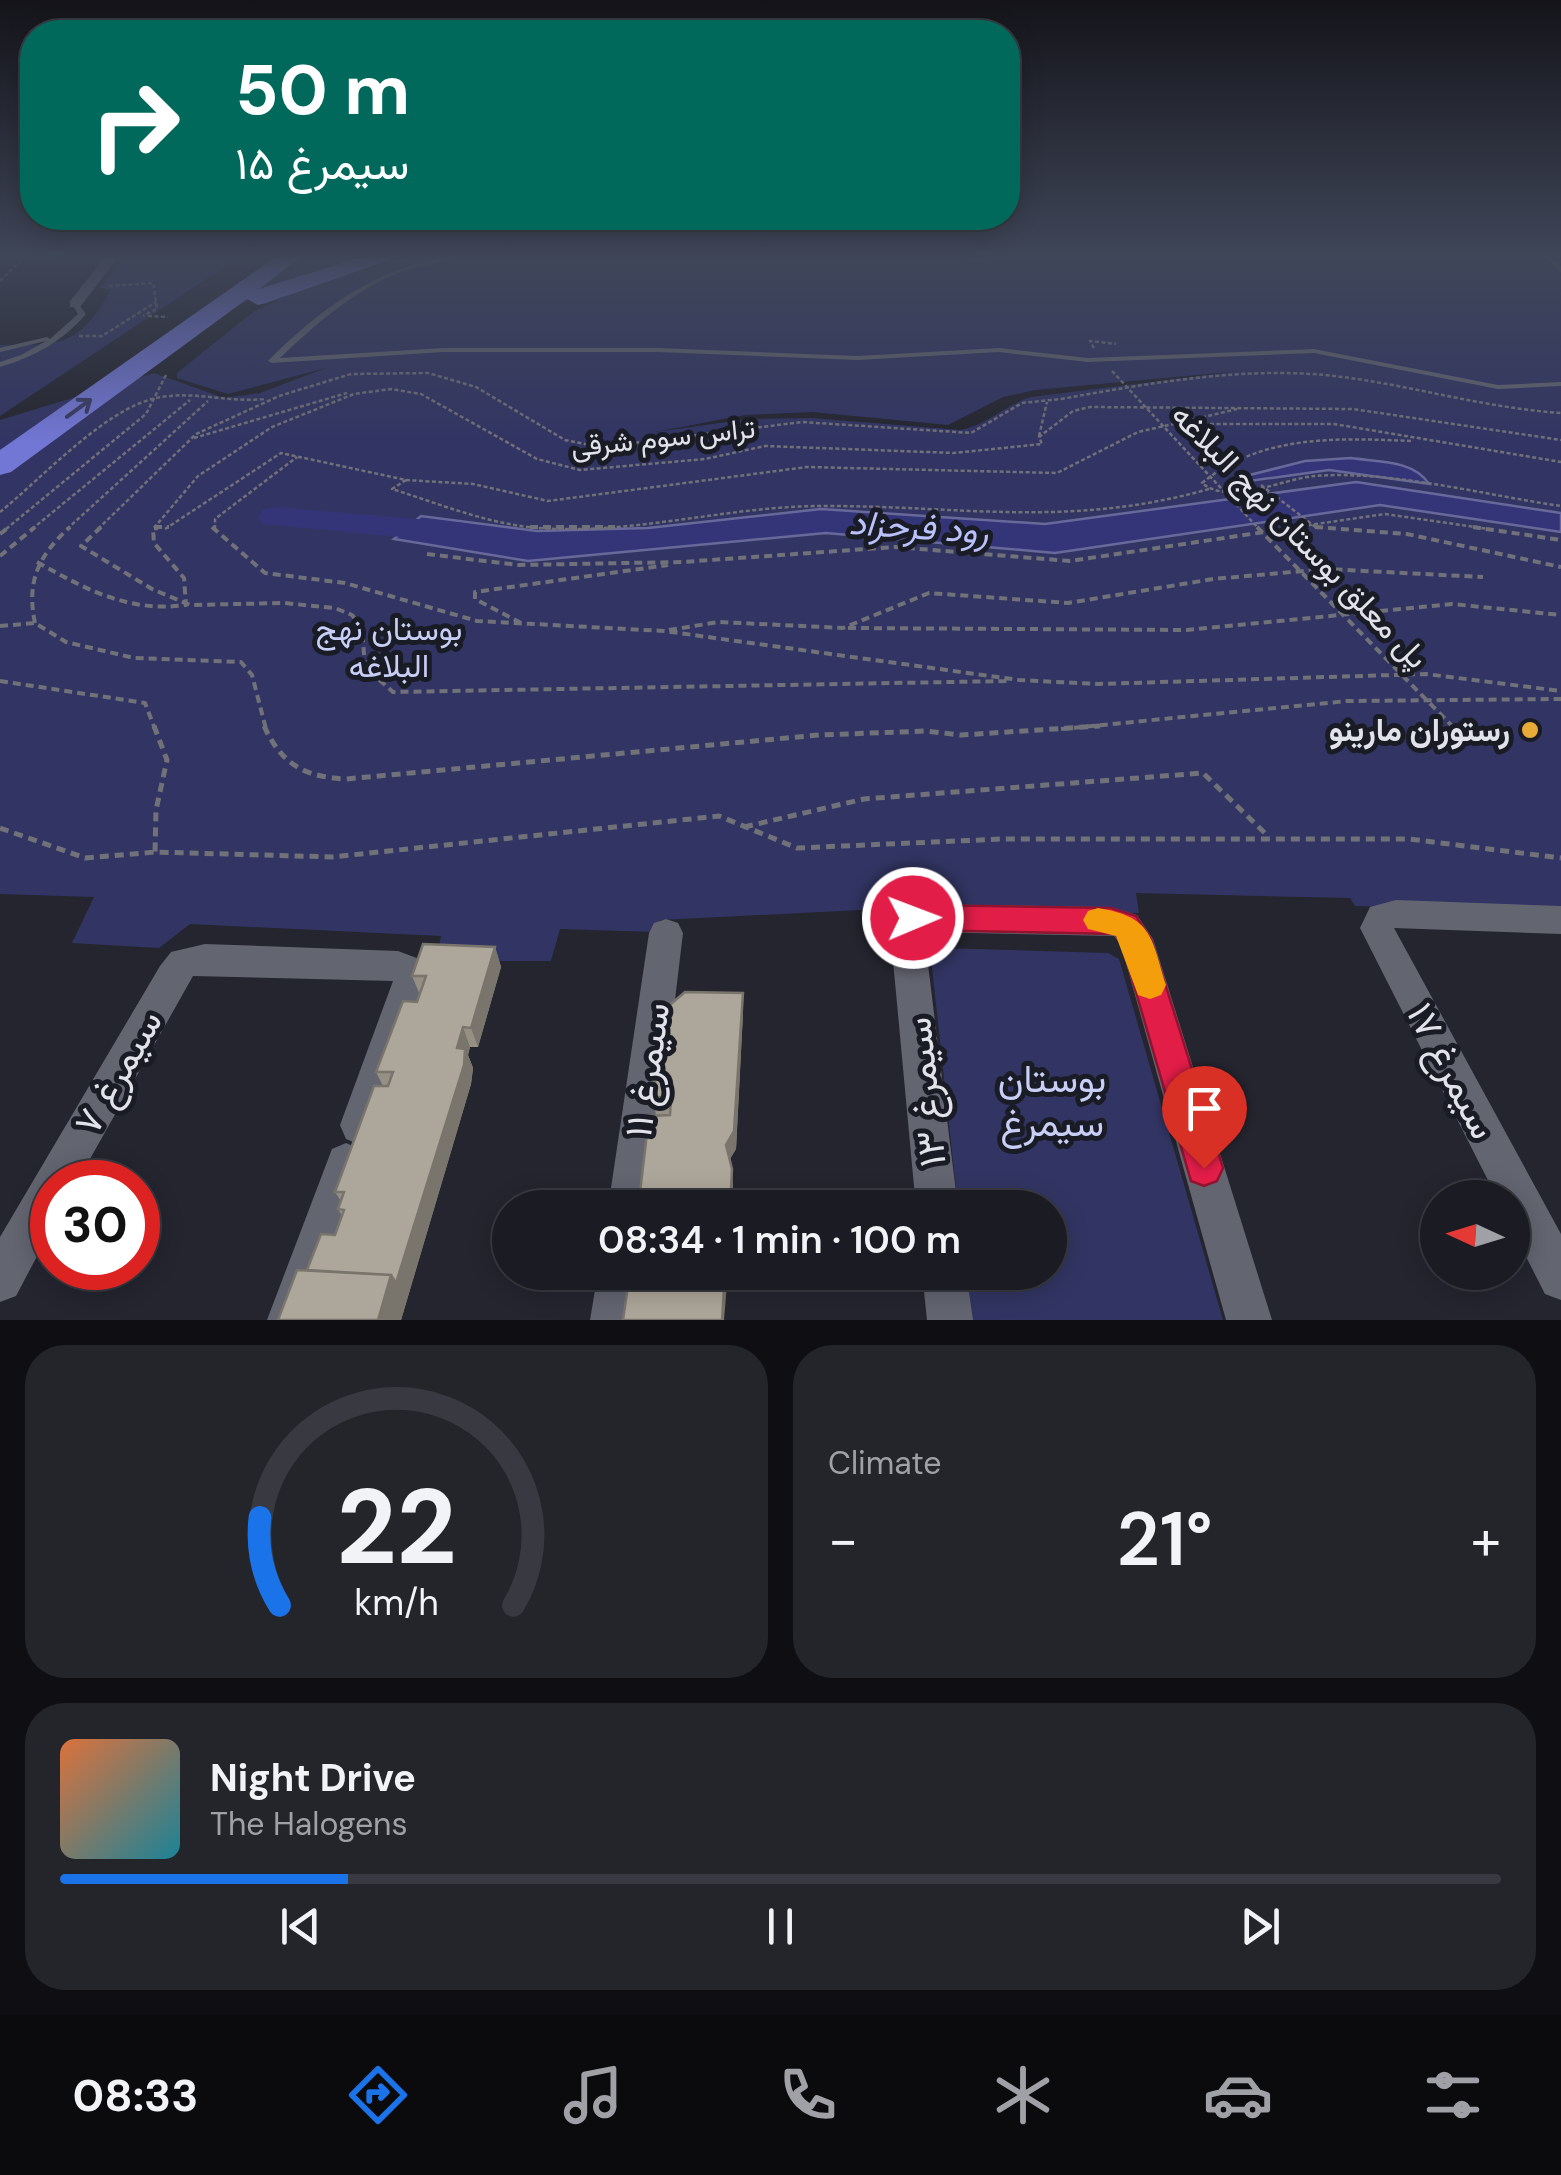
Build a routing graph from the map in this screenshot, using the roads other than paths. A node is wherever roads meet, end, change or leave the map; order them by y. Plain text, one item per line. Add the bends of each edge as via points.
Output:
1 (78, 318) edge
2 (165, 318) edge
3 (205, 318) edge
4 (225, 318) edge
5 (323, 318) edge
6 (59, 336) junction
7 (0, 358) edge
8 (75, 378) dead end
9 (116, 381) junction
10 (1561, 384) edge
11 (0, 465) edge
12 (1561, 920) edge
13 (666, 933) dead end
14 (69, 1160) edge
15 (630, 1190) edge
16 (936, 1190) edge
17 (30, 1227) edge
18 (1561, 1278) edge
19 (0, 1280) edge
20 (618, 1290) edge
21 (946, 1290) edge
22 (290, 1320) edge
23 (614, 1320) edge
24 (950, 1320) edge
25 (1249, 1320) edge

1 - 6 lane
2 - 8 highway
3 - 9 highway
4 - 9 highway
5 - 10 lane via 272,361 442,350 873,358 999,350 1088,360 1314,350 1498,388
6 - 7 lane
6 - 7 lane via 24,358
11 -> 9 highway
12 - 18 street, سیمرغ ۱۷ via 1382,917 1377,928
13 - 15 street, سیمرغ ۱۱
14 - 22 street, سیمرغ ۷ via 183,964 243,960 410,971
16 - 25 street, سیمرغ ۱۳ via 907,928 913,918 1125,925 1136,939
17 - 19 street, سیمرغ ۷
20 - 23 street
21 - 24 street

